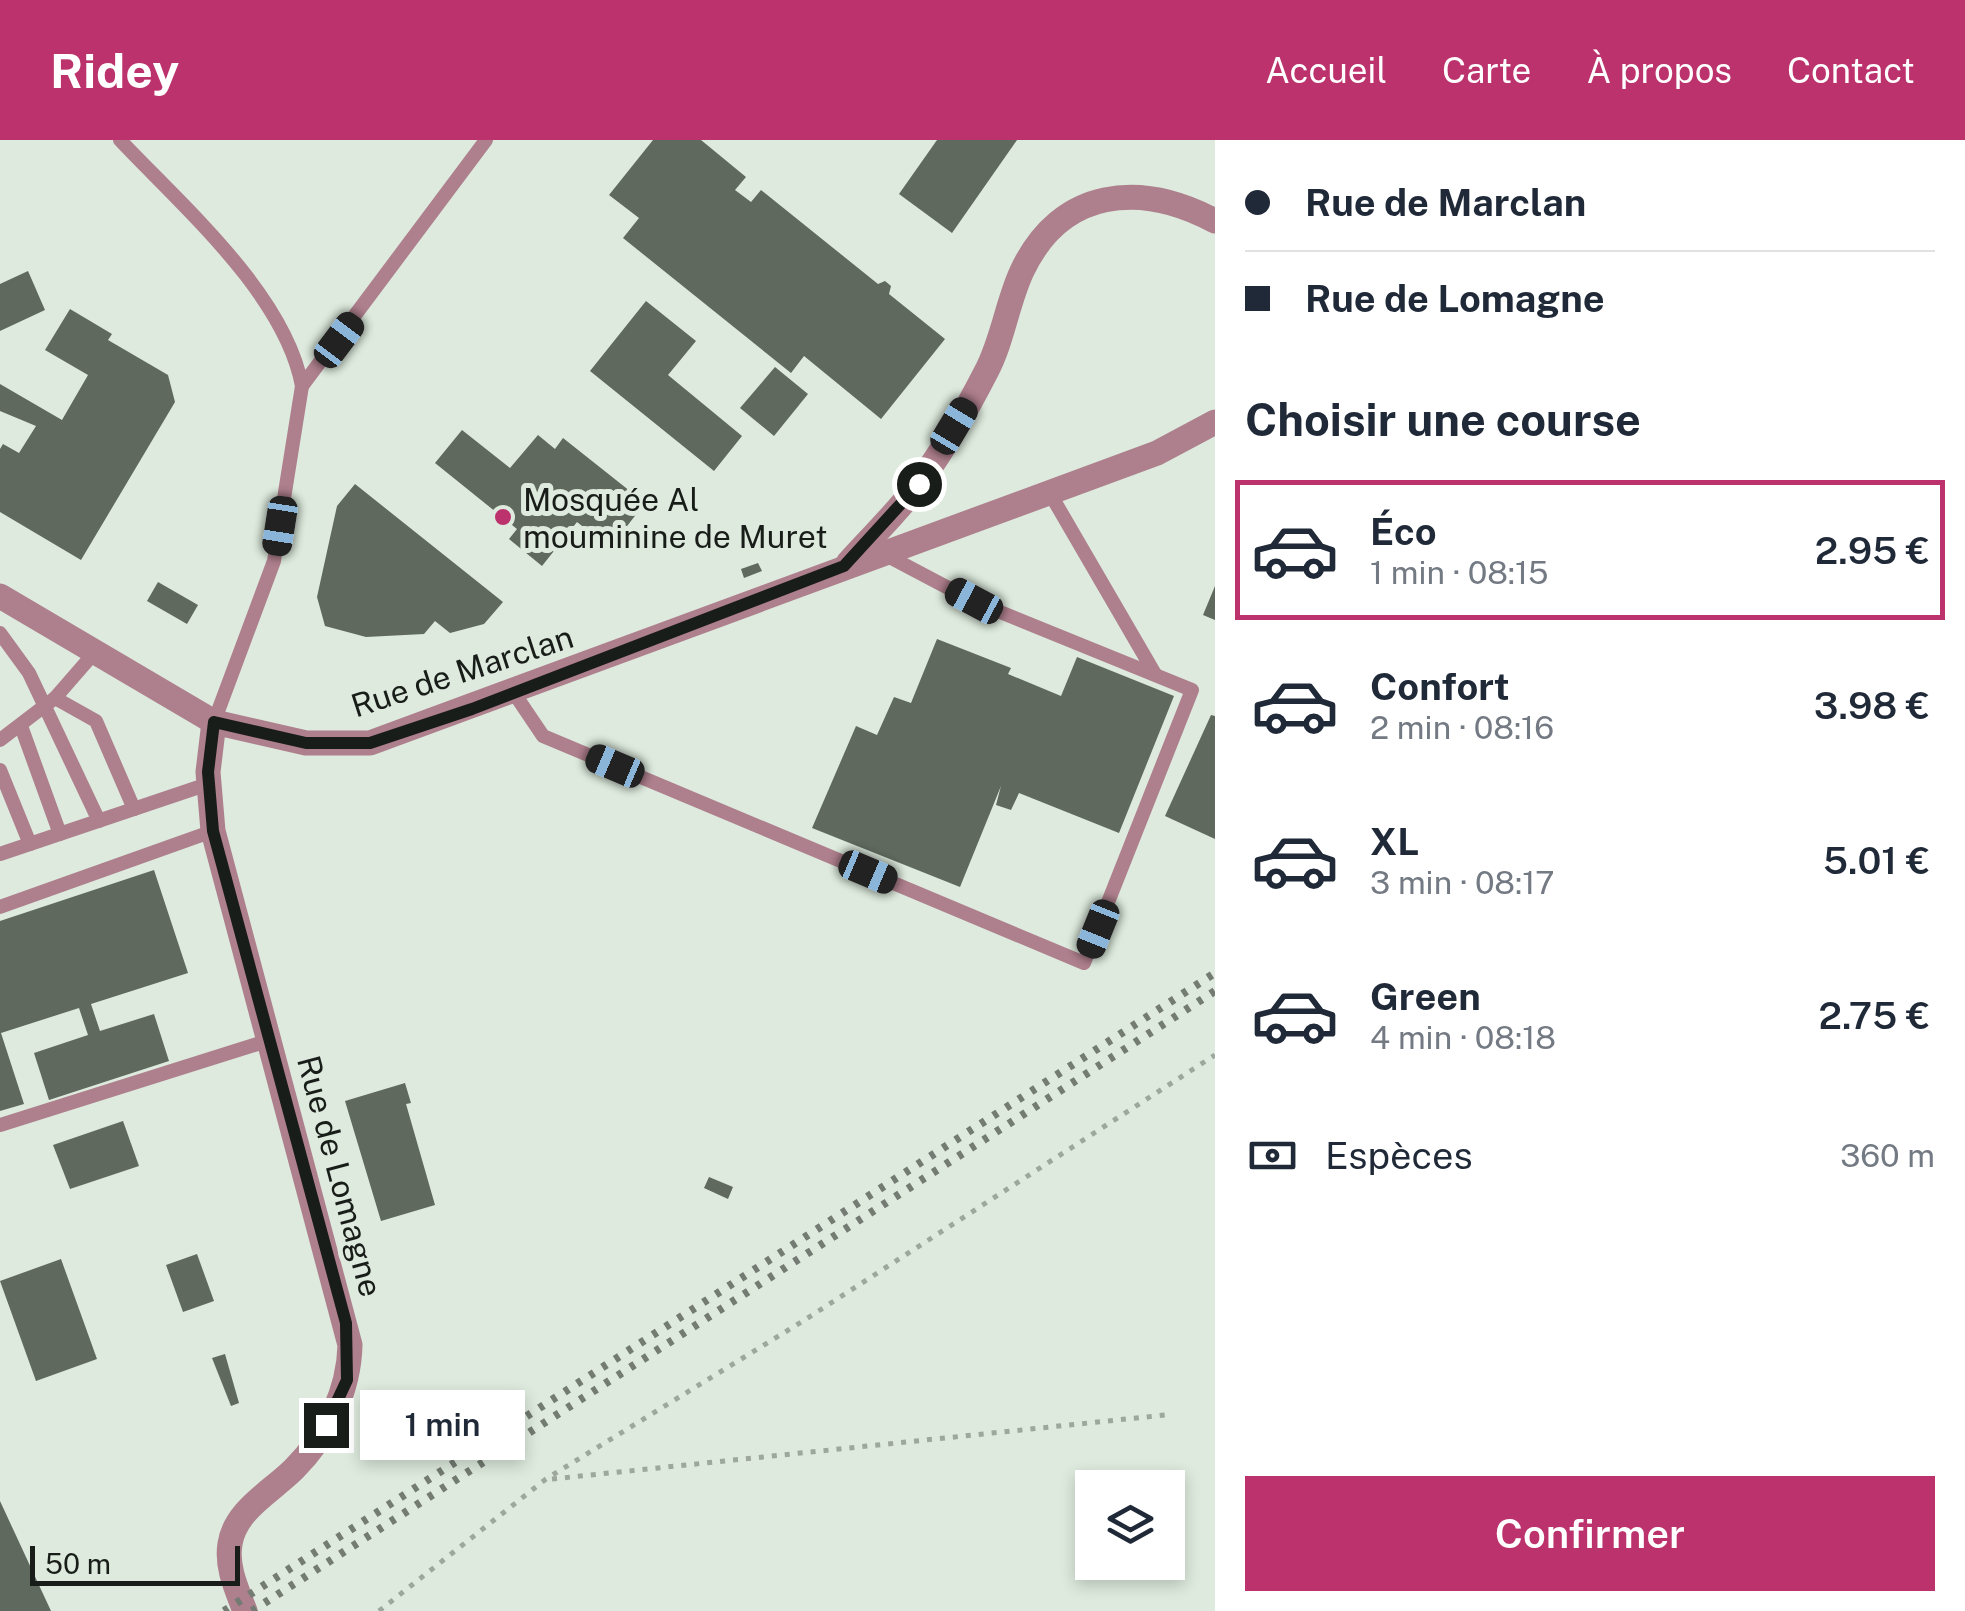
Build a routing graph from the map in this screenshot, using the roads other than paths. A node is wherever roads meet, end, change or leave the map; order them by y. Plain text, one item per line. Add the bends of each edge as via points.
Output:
1 (120, 140) edge
2 (486, 140) edge
3 (1215, 221) edge
4 (302, 386) junction
5 (1215, 422) edge
6 (1048, 490) junction
7 (882, 552) junction
8 (844, 566) junction
9 (0, 596) edge
10 (0, 633) edge
11 (95, 652) junction
12 (1155, 674) junction
13 (514, 693) junction
14 (50, 702) junction
15 (214, 722) junction
16 (20, 726) junction
17 (0, 740) edge
18 (0, 770) edge
19 (208, 784) junction
20 (134, 809) junction
21 (99, 821) junction
22 (213, 831) junction
23 (60, 834) junction
24 (30, 844) junction
25 (0, 854) edge
26 (0, 906) edge
27 (270, 1040) junction
28 (0, 1126) edge
29 (245, 1611) edge

1 - 4 lane via 239,267 297,357
2 - 4 lane
3 - 8 street, Rue de Marclan via 1156,198 1124,196 1091,200 1046,233 1020,276 988,368 919,484
4 - 15 lane via 274,561
5 - 6 street, Rue de Marclan via 1157,453
6 - 7 street, Rue de Marclan
6 - 12 lane
7 - 8 street, Rue de Marclan
7 - 12 lane via 974,601
8 - 13 street, Rue de Marclan
9 - 11 street, Rue de Marclan
10 - 14 lane
11 - 14 lane
11 - 15 street, Rue de Marclan
12 - 13 lane via 1192,690 1084,963 543,736
13 - 15 street, Rue de Marclan via 370,743 306,743
14 - 16 lane
14 - 20 lane via 96,721
14 - 21 lane
15 - 19 street, Rue de Lomagne
16 - 17 lane
16 - 23 lane
18 - 24 lane
19 - 20 lane
19 - 22 street, Rue de Lomagne
20 - 21 lane
21 - 23 lane
22 - 26 lane
22 - 27 street, Rue de Lomagne
23 - 24 lane
24 - 25 lane
27 - 28 lane
27 - 29 street, Rue de Lomagne via 346,1323 350,1362 339,1404 310,1449 234,1530 230,1569

